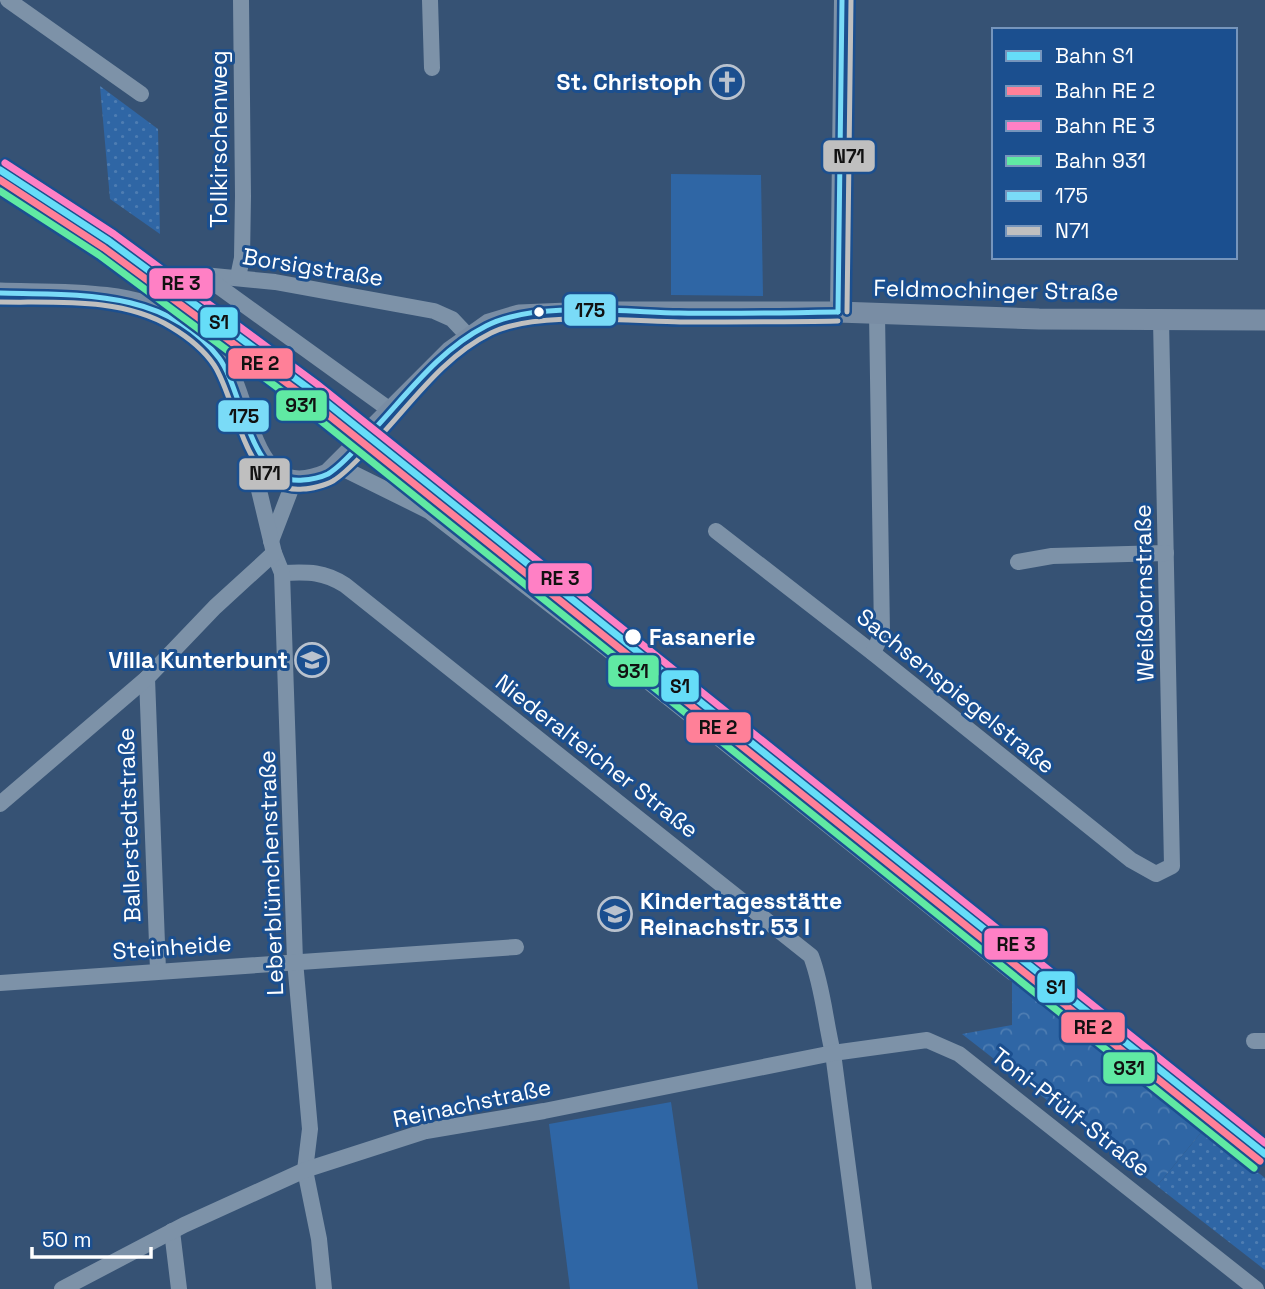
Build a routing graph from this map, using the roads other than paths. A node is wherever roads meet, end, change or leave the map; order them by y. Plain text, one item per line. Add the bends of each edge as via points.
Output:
1 (241, 0) edge
2 (430, 0) edge
3 (842, 0) edge
4 (17, 2) edge
5 (432, 68) dead end
6 (141, 93) dead end
7 (238, 277) junction
8 (0, 293) edge
9 (838, 312) junction
10 (877, 314) junction
11 (1161, 320) junction
12 (1265, 320) edge
13 (469, 337) junction
14 (390, 410) junction
15 (338, 466) junction
16 (270, 467) junction
17 (294, 481) junction
18 (716, 531) dead end
19 (272, 547) junction
20 (1166, 554) junction
21 (1018, 562) dead end
22 (282, 573) junction
23 (873, 653) junction
24 (146, 678) junction
25 (0, 804) edge
26 (1171, 866) joint
27 (516, 947) dead end
28 (295, 961) junction
29 (158, 970) junction
30 (1013, 973) dead end
31 (0, 983) edge
32 (833, 1053) junction
33 (305, 1170) junction
34 (172, 1231) junction
35 (62, 1289) edge
36 (179, 1289) edge
37 (324, 1289) edge
38 (864, 1289) edge
39 (1256, 1289) edge

1 - 7 street, Tollkirschenweg via 243,185
2 - 5 street
3 - 9 street
4 - 6 street
7 - 13 street, Borsigstraße via 433,311 452,319
7 - 14 street, Borsigstraße via 203,275
8 - 16 main road via 135,303 170,316 198,334 222,362 254,447
9 - 10 main road, Feldmochinger Straße
9 - 13 main road, Feldmochinger Straße via 532,314 489,324
10 - 11 main road, Feldmochinger Straße
10 - 23 street via 882,633
11 - 12 main road, Feldmochinger Straße
11 - 20 street, Weißdornstraße
13 - 14 main road, Feldmochinger Straße
14 - 15 main road, Feldmochinger Straße
15 - 17 main road, Feldmochinger Straße via 319,478
15 - 30 street via 429,511
16 - 17 main road
16 - 19 street via 258,486
17 - 19 street
18 - 23 street, Sachsenspiegelstraße
19 - 22 street
19 - 24 street
20 - 21 street via 1052,556
20 - 26 street, Weißdornstraße
22 - 28 street, Leberblümchenstraße
22 - 32 street, Niederalteicher Straße via 313,572 345,585 811,956
23 - 26 street, Sachsenspiegelstraße via 1131,860 1156,874
24 - 25 street
24 - 29 street, Ballerstedtstraße
27 - 28 street, Steinheide
28 - 29 street, Steinheide
28 - 33 street, Leberblümchenstraße via 310,1129
29 - 31 street, Steinheide
32 - 33 street, Reinachstraße via 426,1131
32 - 38 street, Niederalteicher Straße
32 - 39 street, Toni-Pfülf-Straße via 927,1040 959,1054
33 - 34 street, Reinachstraße
33 - 37 street, Leberblümchenstraße
34 - 35 street, Reinachstraße
34 - 36 street

